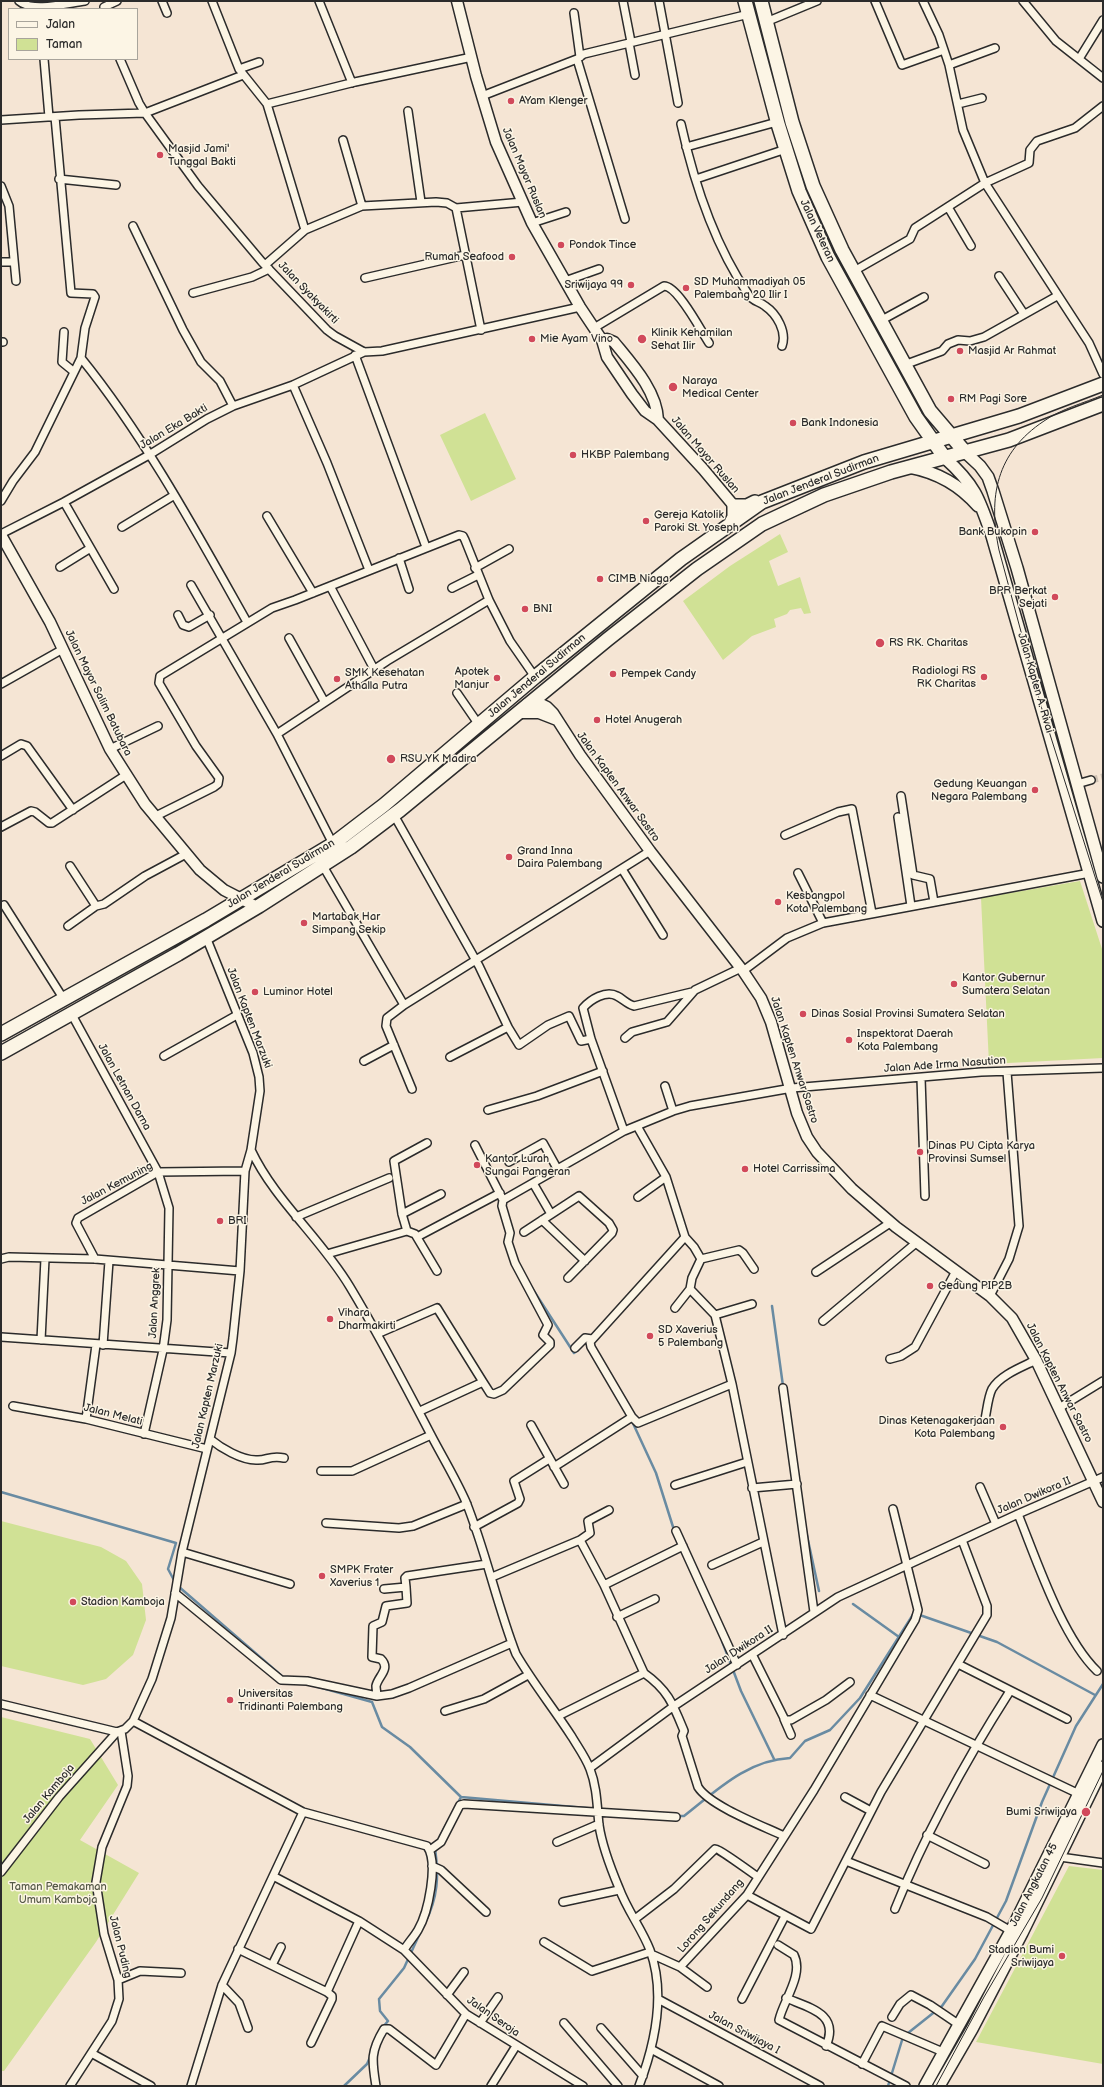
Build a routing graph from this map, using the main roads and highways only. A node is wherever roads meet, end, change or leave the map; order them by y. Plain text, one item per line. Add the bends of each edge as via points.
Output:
1 (745, 1) edge
2 (761, 1) edge
3 (1103, 384) edge
4 (1103, 404) edge
5 (917, 420) junction
6 (950, 436) junction
7 (932, 442) junction
8 (965, 452) junction
9 (945, 458) junction
10 (909, 467) junction
11 (984, 512) junction
12 (731, 523) junction
13 (518, 692) junction
14 (527, 704) junction
15 (1103, 877) edge
16 (1103, 921) edge
17 (63, 998) junction
18 (71, 1013) junction
19 (1, 1034) edge
20 (1, 1053) edge
21 (1103, 1745) edge
22 (1103, 1767) edge
23 (997, 1957) junction
24 (1000, 1975) junction
25 (925, 2086) edge
26 (939, 2086) edge

1 - 5 highway, Jalan Veteran via 798,190 828,257
2 - 6 highway, Jalan Veteran via 792,122 813,186 904,365 930,411
3 - 6 highway, Jalan Jenderal Sudirman via 1019,416
4 - 8 highway, Jalan Jenderal Sudirman via 1009,440
5 - 7 highway, Jalan Veteran
5 - 12 highway via 916,434 911,441 791,483 747,506 734,506
6 - 7 highway, Jalan Jenderal Sudirman
6 - 8 highway, Jalan Veteran
7 - 9 highway, Jalan Veteran
7 - 12 highway, Jalan Jenderal Sudirman via 864,462 784,492 762,502
8 - 9 highway, Jalan Jenderal Sudirman
8 - 15 main road, Jalan Kapten A. Rivai via 988,477 993,492 1017,568
9 - 10 highway, Jalan Jenderal Sudirman
9 - 11 main road, Jalan Kapten A. Rivai via 974,488
10 - 11 main road via 922,469 952,483 969,495
10 - 14 highway, Jalan Jenderal Sudirman via 824,495 762,524 697,569
11 - 16 main road, Jalan Kapten A. Rivai via 1000,559
12 - 13 highway, Jalan Jenderal Sudirman via 681,559
13 - 14 highway
13 - 17 highway, Jalan Jenderal Sudirman via 384,805 333,844 241,899
14 - 18 highway, Jalan Jenderal Sudirman via 394,815 323,866 206,937
17 - 18 highway
17 - 19 highway, Jalan Jenderal Sudirman
18 - 20 highway, Jalan Jenderal Sudirman
21 - 23 main road, Jalan Angkatan 45
22 - 24 main road
23 - 24 main road
23 - 25 main road, Jalan Angkatan 45
24 - 26 main road

